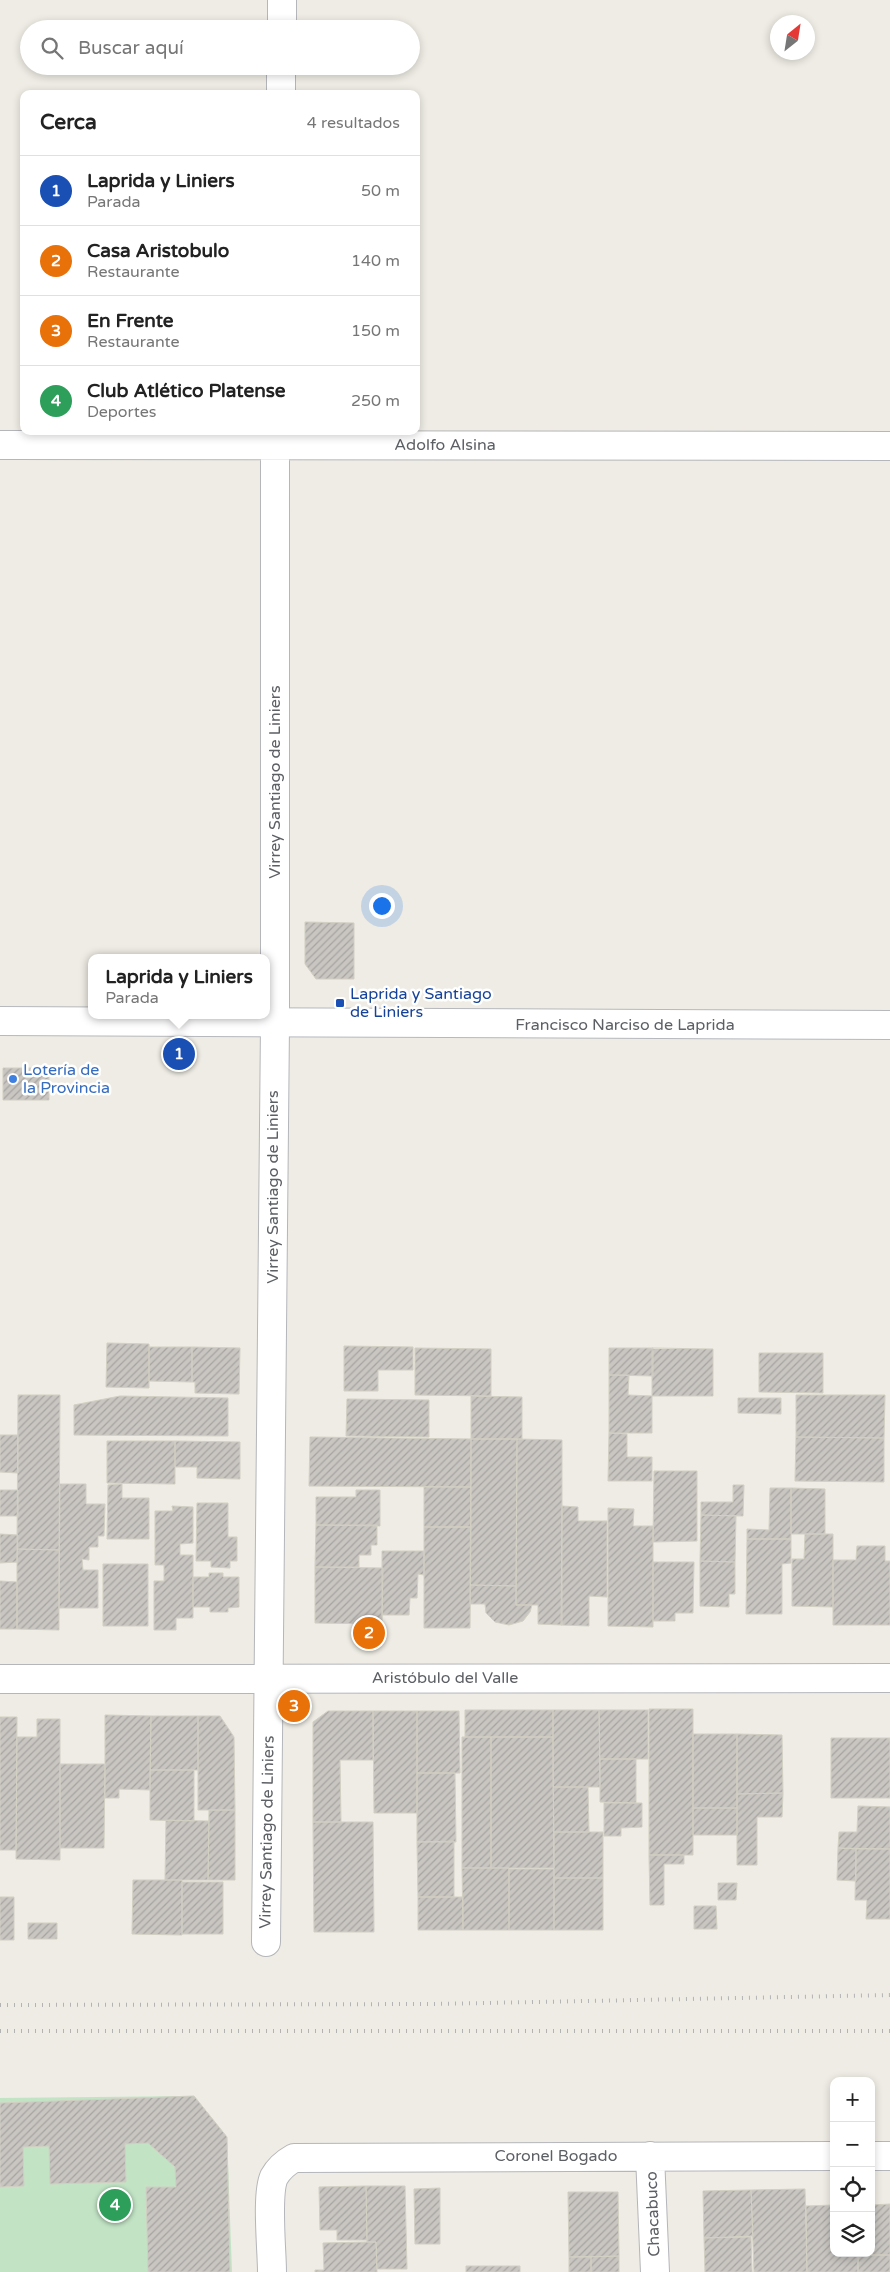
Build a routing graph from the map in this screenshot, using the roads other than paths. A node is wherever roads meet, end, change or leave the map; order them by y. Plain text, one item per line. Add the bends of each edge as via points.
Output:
1 (282, 0) edge
2 (282, 20) edge
3 (281, 75) edge
4 (280, 90) edge
5 (274, 438) edge
6 (0, 445) edge
7 (890, 446) edge
8 (0, 1021) edge
9 (275, 1024) junction
10 (890, 1026) edge
11 (270, 1678) junction
12 (890, 1678) edge
13 (0, 1679) edge
14 (266, 1942) dead end
15 (650, 2156) junction
16 (830, 2156) edge
17 (875, 2156) edge
18 (890, 2156) edge
19 (272, 2272) edge
20 (655, 2272) edge

1 - 2 street
3 - 4 street
5 - 6 street, Adolfo Alsina
5 - 7 street, Adolfo Alsina
5 - 9 street, Virrey Santiago de Liniers
8 - 9 street, Francisco Narciso de Laprida
9 - 10 street, Francisco Narciso de Laprida
9 - 11 street, Virrey Santiago de Liniers
11 - 12 street, Aristóbulo del Valle
11 - 13 street, Aristóbulo del Valle
11 - 14 street, Virrey Santiago de Liniers
15 - 16 street, Coronel Bogado
15 - 19 street, Coronel Bogado via 294,2158 281,2166 273,2179 270,2195
15 - 20 street, Chacabuco
17 - 18 street

